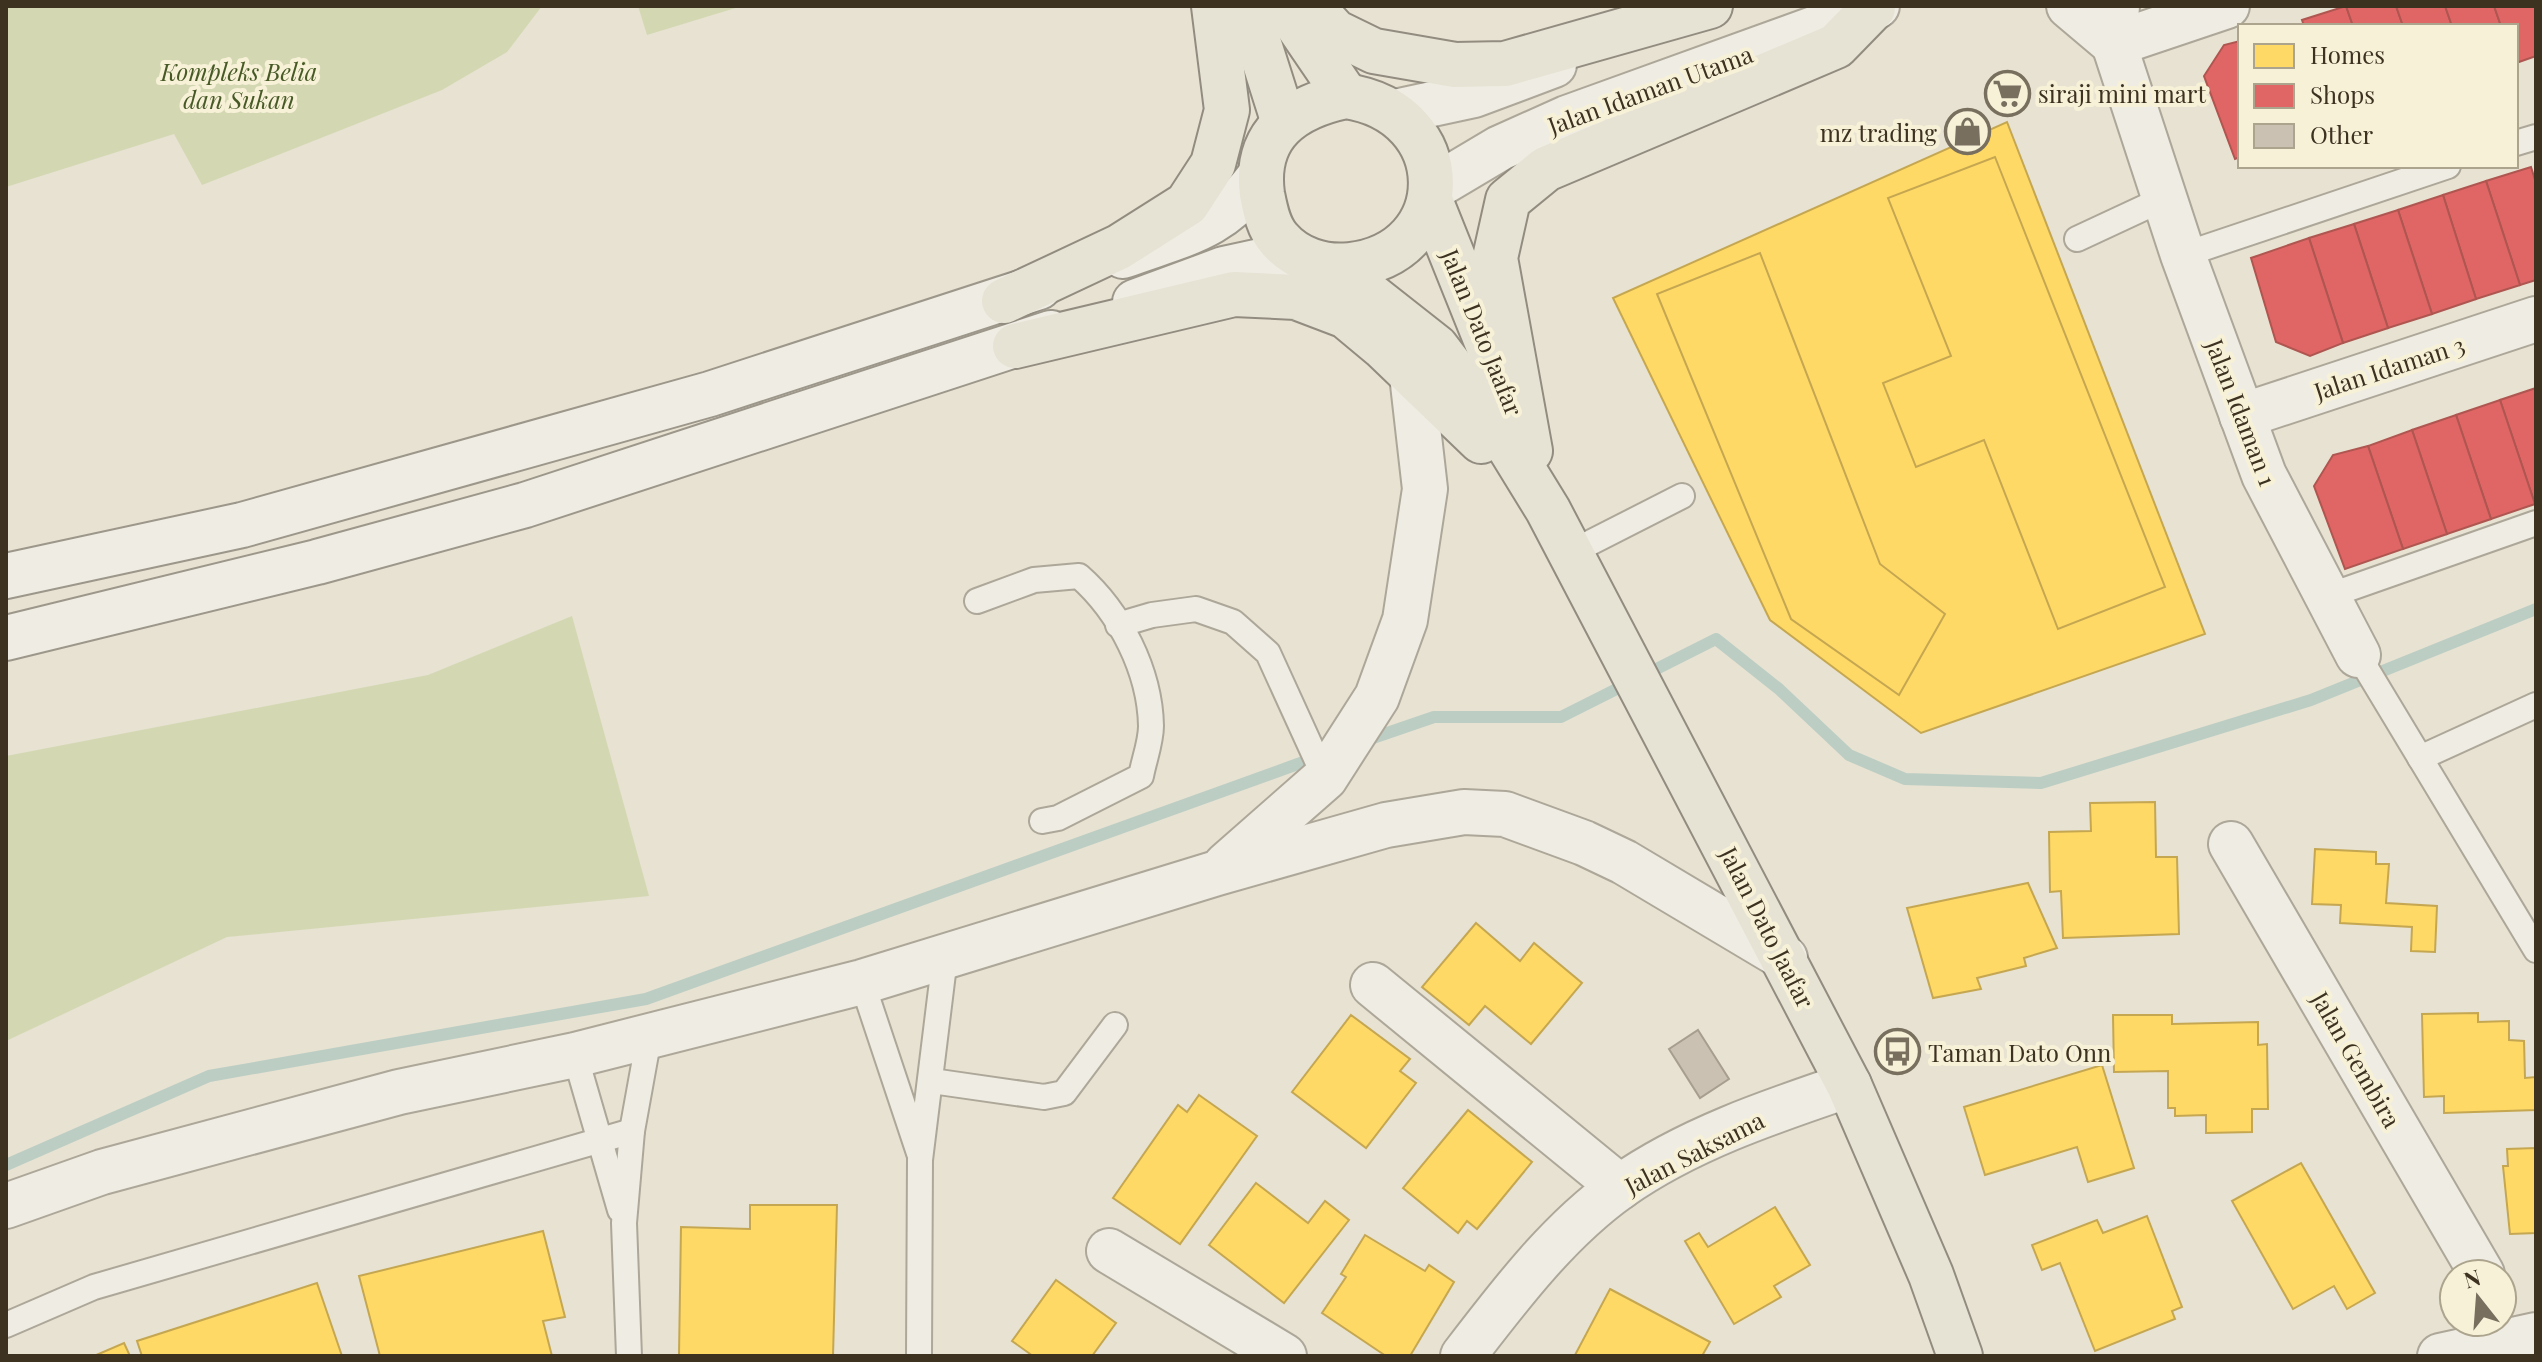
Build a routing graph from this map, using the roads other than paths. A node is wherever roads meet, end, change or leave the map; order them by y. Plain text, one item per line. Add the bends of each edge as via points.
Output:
1 (1214, 6) edge
2 (1247, 6) edge
3 (1285, 6) edge
4 (1311, 6) edge
5 (1711, 6) edge
6 (2069, 6) edge
7 (2227, 6) edge
8 (1875, 7) edge
9 (2116, 25) edge
10 (1346, 96) junction
11 (1395, 112) junction
12 (1284, 123) junction
13 (2442, 168) edge
14 (1260, 176) junction
15 (1431, 195) junction
16 (2165, 198) junction
17 (2077, 239) dead end
18 (2183, 255) junction
19 (1313, 260) junction
20 (1004, 301) junction
21 (2536, 319) edge
22 (1015, 346) junction
23 (1412, 375) junction
24 (2242, 416) junction
25 (1527, 462) junction
26 (1682, 496) dead end
27 (2536, 523) edge
28 (1572, 552) junction
29 (6, 576) edge
30 (2328, 596) junction
31 (977, 601) dead end
32 (1118, 625) junction
33 (6, 638) edge
34 (2358, 655) joint
35 (2536, 705) edge
36 (2420, 758) junction
37 (1323, 761) junction
38 (1042, 821) dead end
39 (2231, 844) dead end
40 (1217, 873) junction
41 (2536, 950) edge
42 (945, 957) junction
43 (1785, 958) junction
44 (862, 982) junction
45 (1373, 985) dead end
46 (1115, 1025) dead end
47 (649, 1037) junction
48 (575, 1055) junction
49 (932, 1081) junction
50 (1849, 1085) junction
51 (632, 1131) junction
52 (599, 1140) junction
53 (920, 1160) junction
54 (1620, 1187) junction
55 (6, 1206) edge
56 (624, 1223) junction
57 (1109, 1251) dead end
58 (2473, 1258) edge
59 (6, 1325) edge
60 (2519, 1327) edge
61 (629, 1356) edge
62 (919, 1356) edge
63 (1284, 1356) edge
64 (1463, 1356) edge
65 (1960, 1356) edge
66 (2440, 1356) edge

1 - 20 main road via 1227,110 1213,164 1187,204 1119,247
2 - 12 main road
3 - 10 main road
4 - 5 main road via 1335,32 1374,51 1455,65 1505,64
5 - 11 street via 1474,95
6 - 9 street
7 - 9 street
8 - 15 street, Jalan Idaman Utama via 1567,118 1500,148
8 - 25 main road via 1836,46 1546,169 1508,200 1495,258
9 - 16 street, Jalan Idaman 1
10 - 11 main road via 1372,100
10 - 12 main road via 1312,103
11 - 15 main road via 1416,132 1428,159
12 - 14 main road via 1267,147
13 - 18 lane
14 - 19 main road via 1265,213 1275,236
14 - 20 street via 1219,220
15 - 19 main road via 1410,238 1376,262
15 - 25 main road, Jalan Dato Jaafar
16 - 17 lane
16 - 18 street, Jalan Idaman 1
18 - 24 street, Jalan Idaman 1
19 - 22 street via 1224,269
19 - 25 main road, Jalan Dato Jaafar via 1436,347
20 - 29 street via 710,394 242,525
21 - 24 street, Jalan Idaman 3
22 - 23 main road via 1234,294 1296,297 1346,316
22 - 33 street via 525,505
23 - 25 main road via 1471,433
23 - 37 street via 1425,489 1405,620 1377,697
24 - 30 street, Jalan Idaman 1 via 2264,475
25 - 28 main road, Jalan Dato Jaafar
26 - 28 lane
27 - 30 lane
28 - 43 main road, Jalan Dato Jaafar
30 - 34 street, Jalan Idaman 1
31 - 32 lane via 1034,580 1079,576
32 - 37 lane via 1196,609 1233,622 1268,653
32 - 38 lane via 1145,678 1151,729 1141,776
34 - 36 lane, Jalan Idaman 1
35 - 36 lane
36 - 41 lane, Jalan Idaman 1
37 - 40 street
39 - 58 street, Jalan Gembira
40 - 42 street
40 - 43 street via 1386,825 1464,812 1505,814 1624,862
42 - 44 street
42 - 49 lane
43 - 50 main road, Jalan Dato Jaafar
44 - 47 street
44 - 53 lane
45 - 54 street
46 - 49 lane via 1064,1093 1044,1097
47 - 48 street
47 - 51 lane
48 - 52 lane
48 - 55 street via 399,1092 102,1172
49 - 53 lane
50 - 54 street, Jalan Saksama via 1727,1131
50 - 65 main road, Jalan Dato Jaafar
51 - 52 lane
51 - 56 lane
52 - 56 lane
52 - 59 lane via 94,1287
53 - 62 lane
54 - 64 street, Jalan Saksama via 1551,1247
56 - 61 lane
57 - 63 street
60 - 66 street

